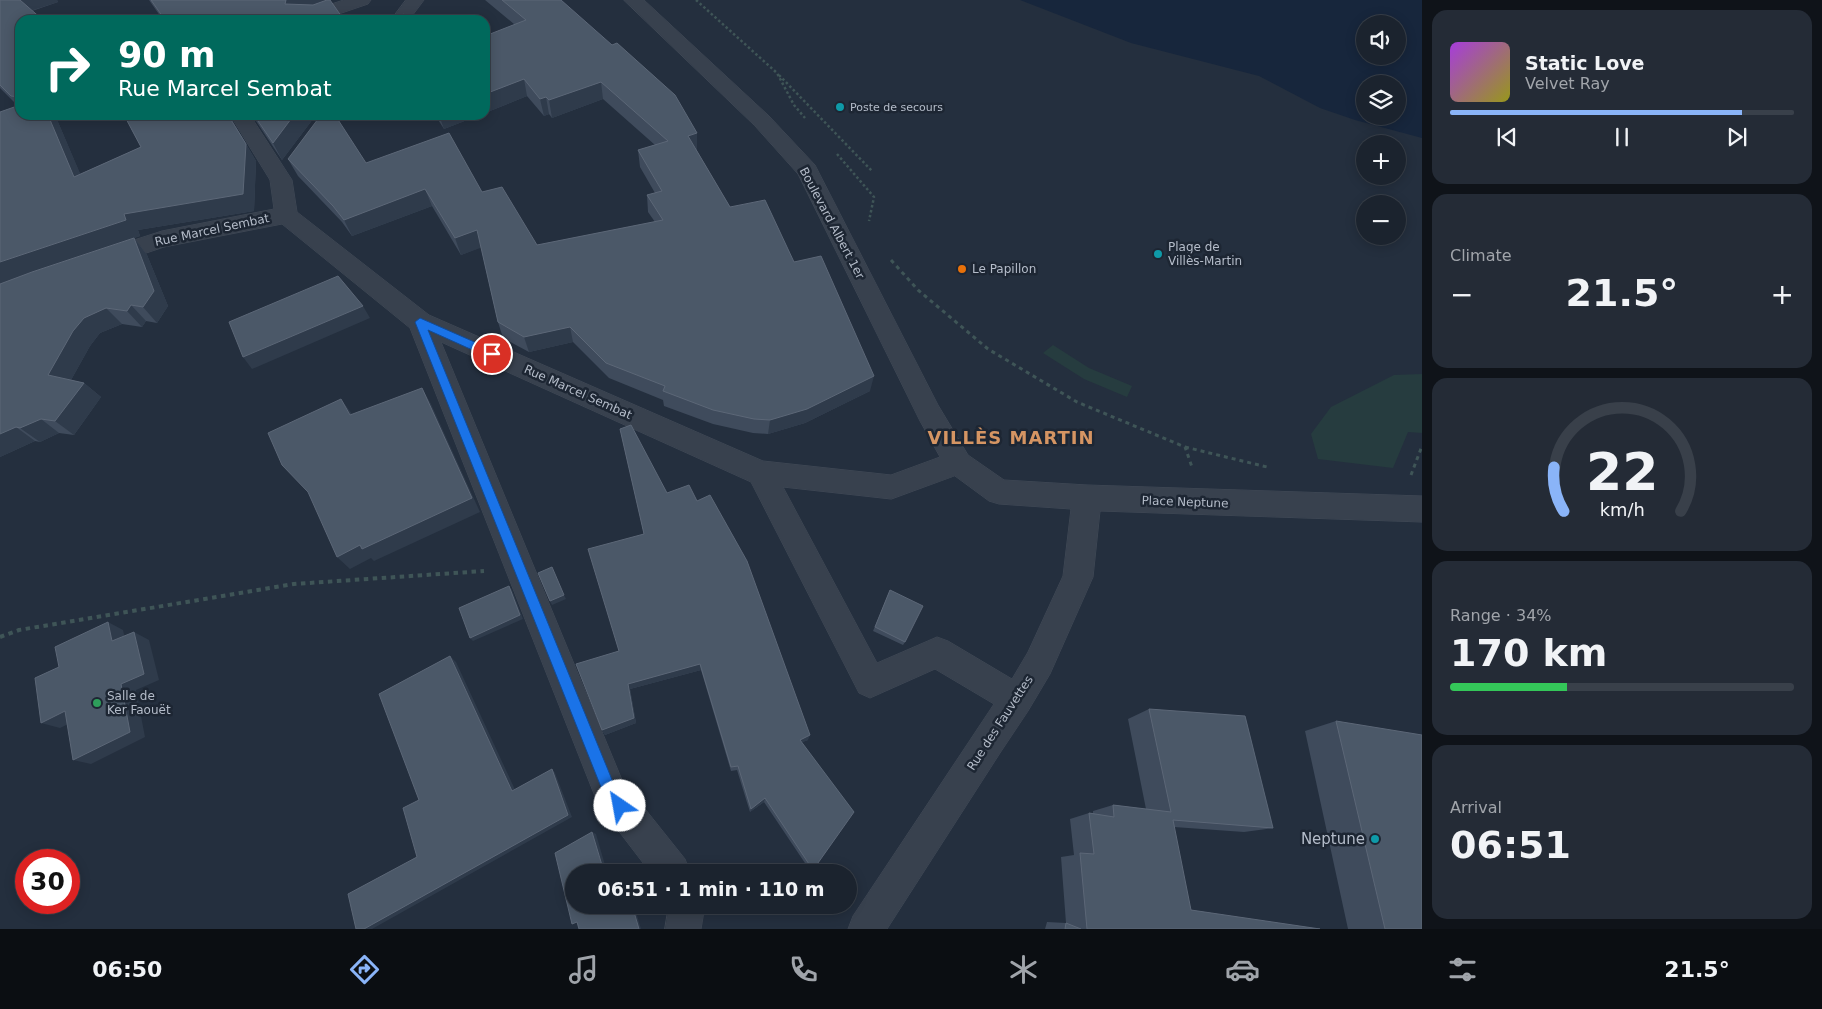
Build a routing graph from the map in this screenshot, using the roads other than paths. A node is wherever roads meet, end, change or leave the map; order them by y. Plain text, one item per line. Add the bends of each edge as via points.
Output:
1 (362, 0) edge
2 (415, 0) edge
3 (633, 0) edge
4 (318, 15) edge
5 (404, 15) edge
6 (244, 120) edge
7 (286, 215) junction
8 (87, 264) edge
9 (420, 322) junction
10 (958, 463) junction
11 (761, 473) junction
12 (1087, 498) junction
13 (1422, 509) edge
14 (1016, 700) junction
15 (666, 864) edge
16 (686, 914) edge
17 (683, 929) edge
18 (866, 929) edge

1 - 4 street
2 - 5 street
3 - 10 street, Boulevard Albert 1er via 762,121 807,170 929,413
6 - 7 street via 286,172
7 - 8 street, Rue Marcel Sembat via 162,239
7 - 9 street, Rue Marcel Sembat
9 - 11 street, Rue Marcel Sembat
9 - 15 street via 610,792
10 - 11 street, Rue Marcel Sembat via 891,487
10 - 12 street, Place Neptune via 999,492
11 - 14 street via 870,682 937,652
12 - 13 street, Place Neptune
12 - 14 street, Rue des Fauvettes via 1078,577 1039,663
14 - 18 street, Rue des Fauvettes
16 - 17 street

